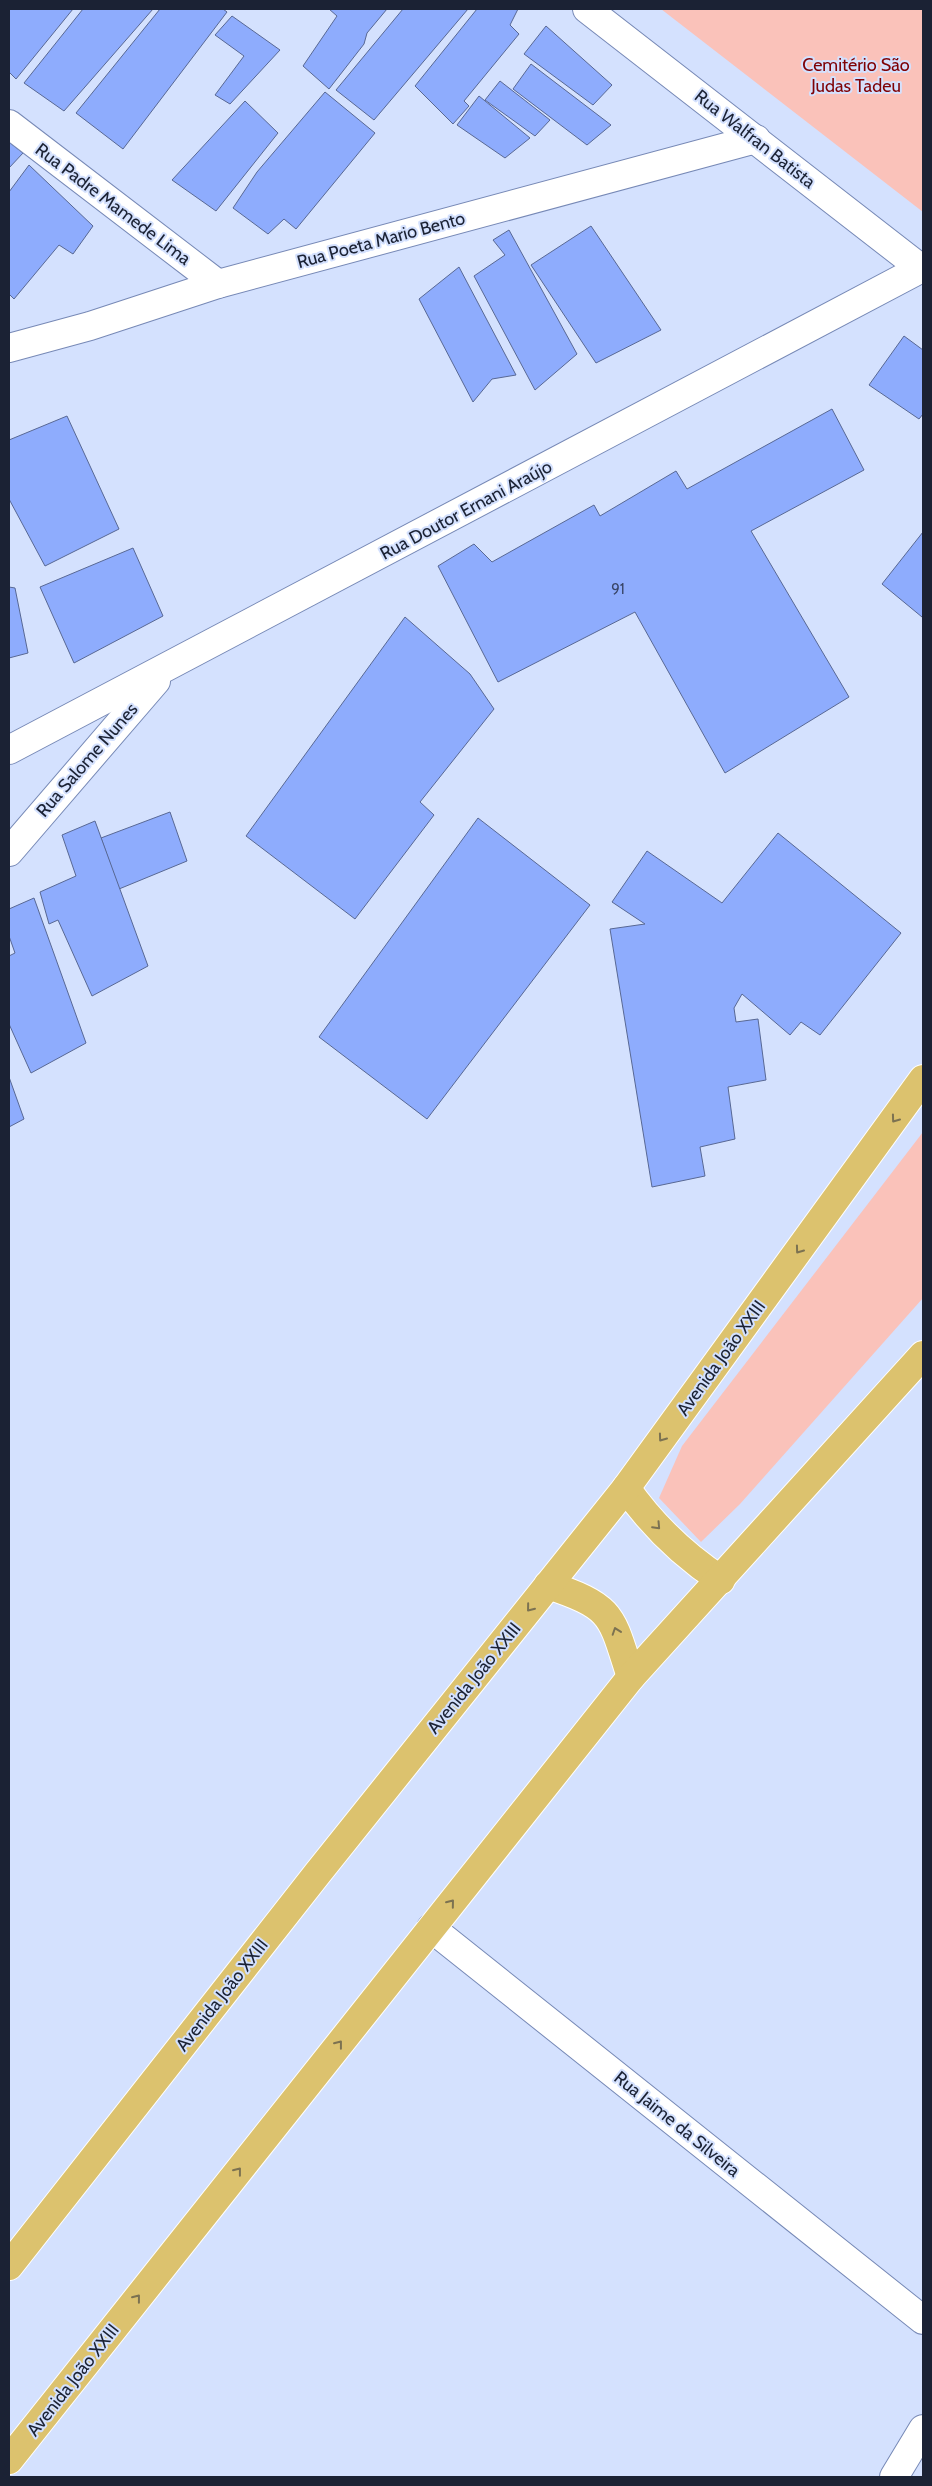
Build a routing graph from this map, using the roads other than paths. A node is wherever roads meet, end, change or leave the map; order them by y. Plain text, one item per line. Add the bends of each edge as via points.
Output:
1 (587, 9) edge
2 (9, 124) edge
3 (756, 139) junction
4 (922, 269) edge
5 (218, 284) junction
6 (9, 348) edge
7 (166, 669) junction
8 (9, 750) edge
9 (9, 852) edge
10 (923, 1079) edge
11 (923, 1354) edge
12 (626, 1488) junction
13 (721, 1580) junction
14 (548, 1585) junction
15 (631, 1677) junction
16 (431, 1928) junction
17 (9, 2266) edge
18 (923, 2320) edge
19 (923, 2429) edge
20 (9, 2460) edge
21 (894, 2477) edge

1 - 3 street, Rua Walfran Batista
2 - 5 street, Rua Padre Mamede Lima
3 - 4 street, Rua Walfran Batista
3 - 5 street, Rua Poeta Mario Bento
4 - 7 street, Rua Doutor Ernani Araújo
5 - 6 street, Rua Poeta Mario Bento via 90,326
7 - 8 street, Rua Doutor Ernani Araújo
7 - 9 street, Rua Salome Nunes
10 -> 12 main road, Avenida João XXIII
11 - 13 main road, Avenida João XXIII
12 -> 13 main road via 675,1545
12 - 14 main road, Avenida João XXIII
13 - 15 main road, Avenida João XXIII
15 -> 14 main road via 614,1624 607,1614 574,1594
14 -> 17 main road, Avenida João XXIII
16 -> 15 main road, Avenida João XXIII
16 - 18 street, Rua Jaime da Silveira
20 -> 16 main road, Avenida João XXIII
19 - 21 street

